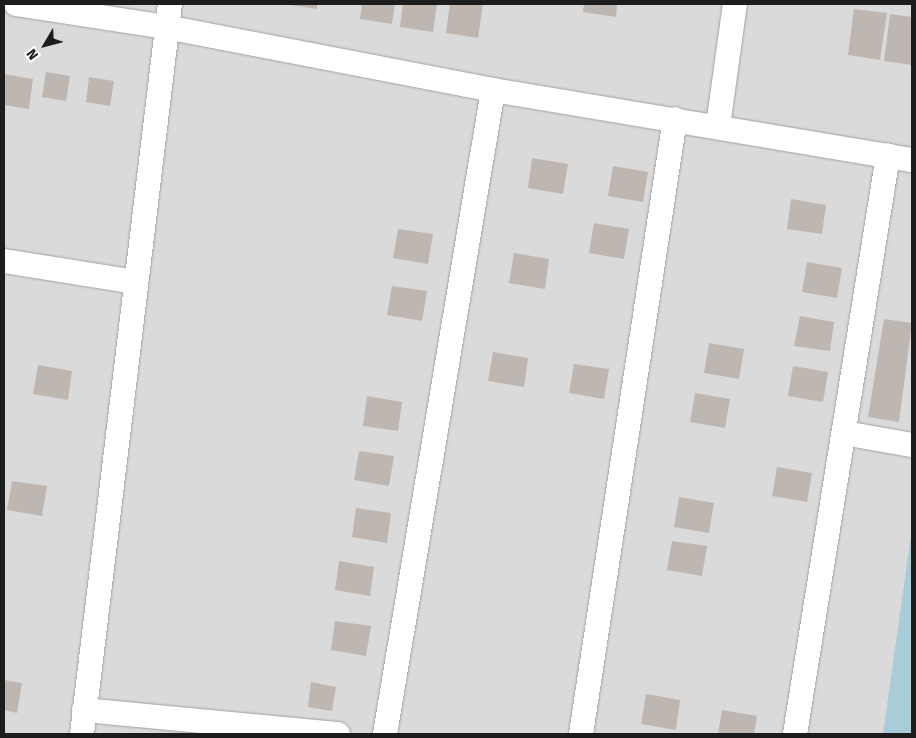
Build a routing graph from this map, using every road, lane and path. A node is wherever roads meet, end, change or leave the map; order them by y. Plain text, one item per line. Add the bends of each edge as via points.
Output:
1 (16, 4) edge
2 (735, 4) edge
3 (168, 15) edge
4 (493, 90) junction
5 (675, 119) junction
6 (718, 126) junction
7 (888, 155) junction
8 (912, 160) edge
9 (4, 261) edge
10 (135, 282) junction
11 (844, 433) junction
12 (912, 444) edge
13 (84, 710) junction
14 (82, 734) edge
15 (338, 734) edge
16 (385, 734) edge
17 (581, 734) edge
18 (795, 734) edge

1 - 3 street
2 - 6 street
3 - 4 street
3 - 10 street
4 - 5 street
4 - 16 street
5 - 6 street
5 - 17 street
6 - 7 street
7 - 8 street
7 - 11 street
9 - 10 street
10 - 13 street
11 - 12 street
11 - 18 street
13 - 14 street
13 - 15 street

